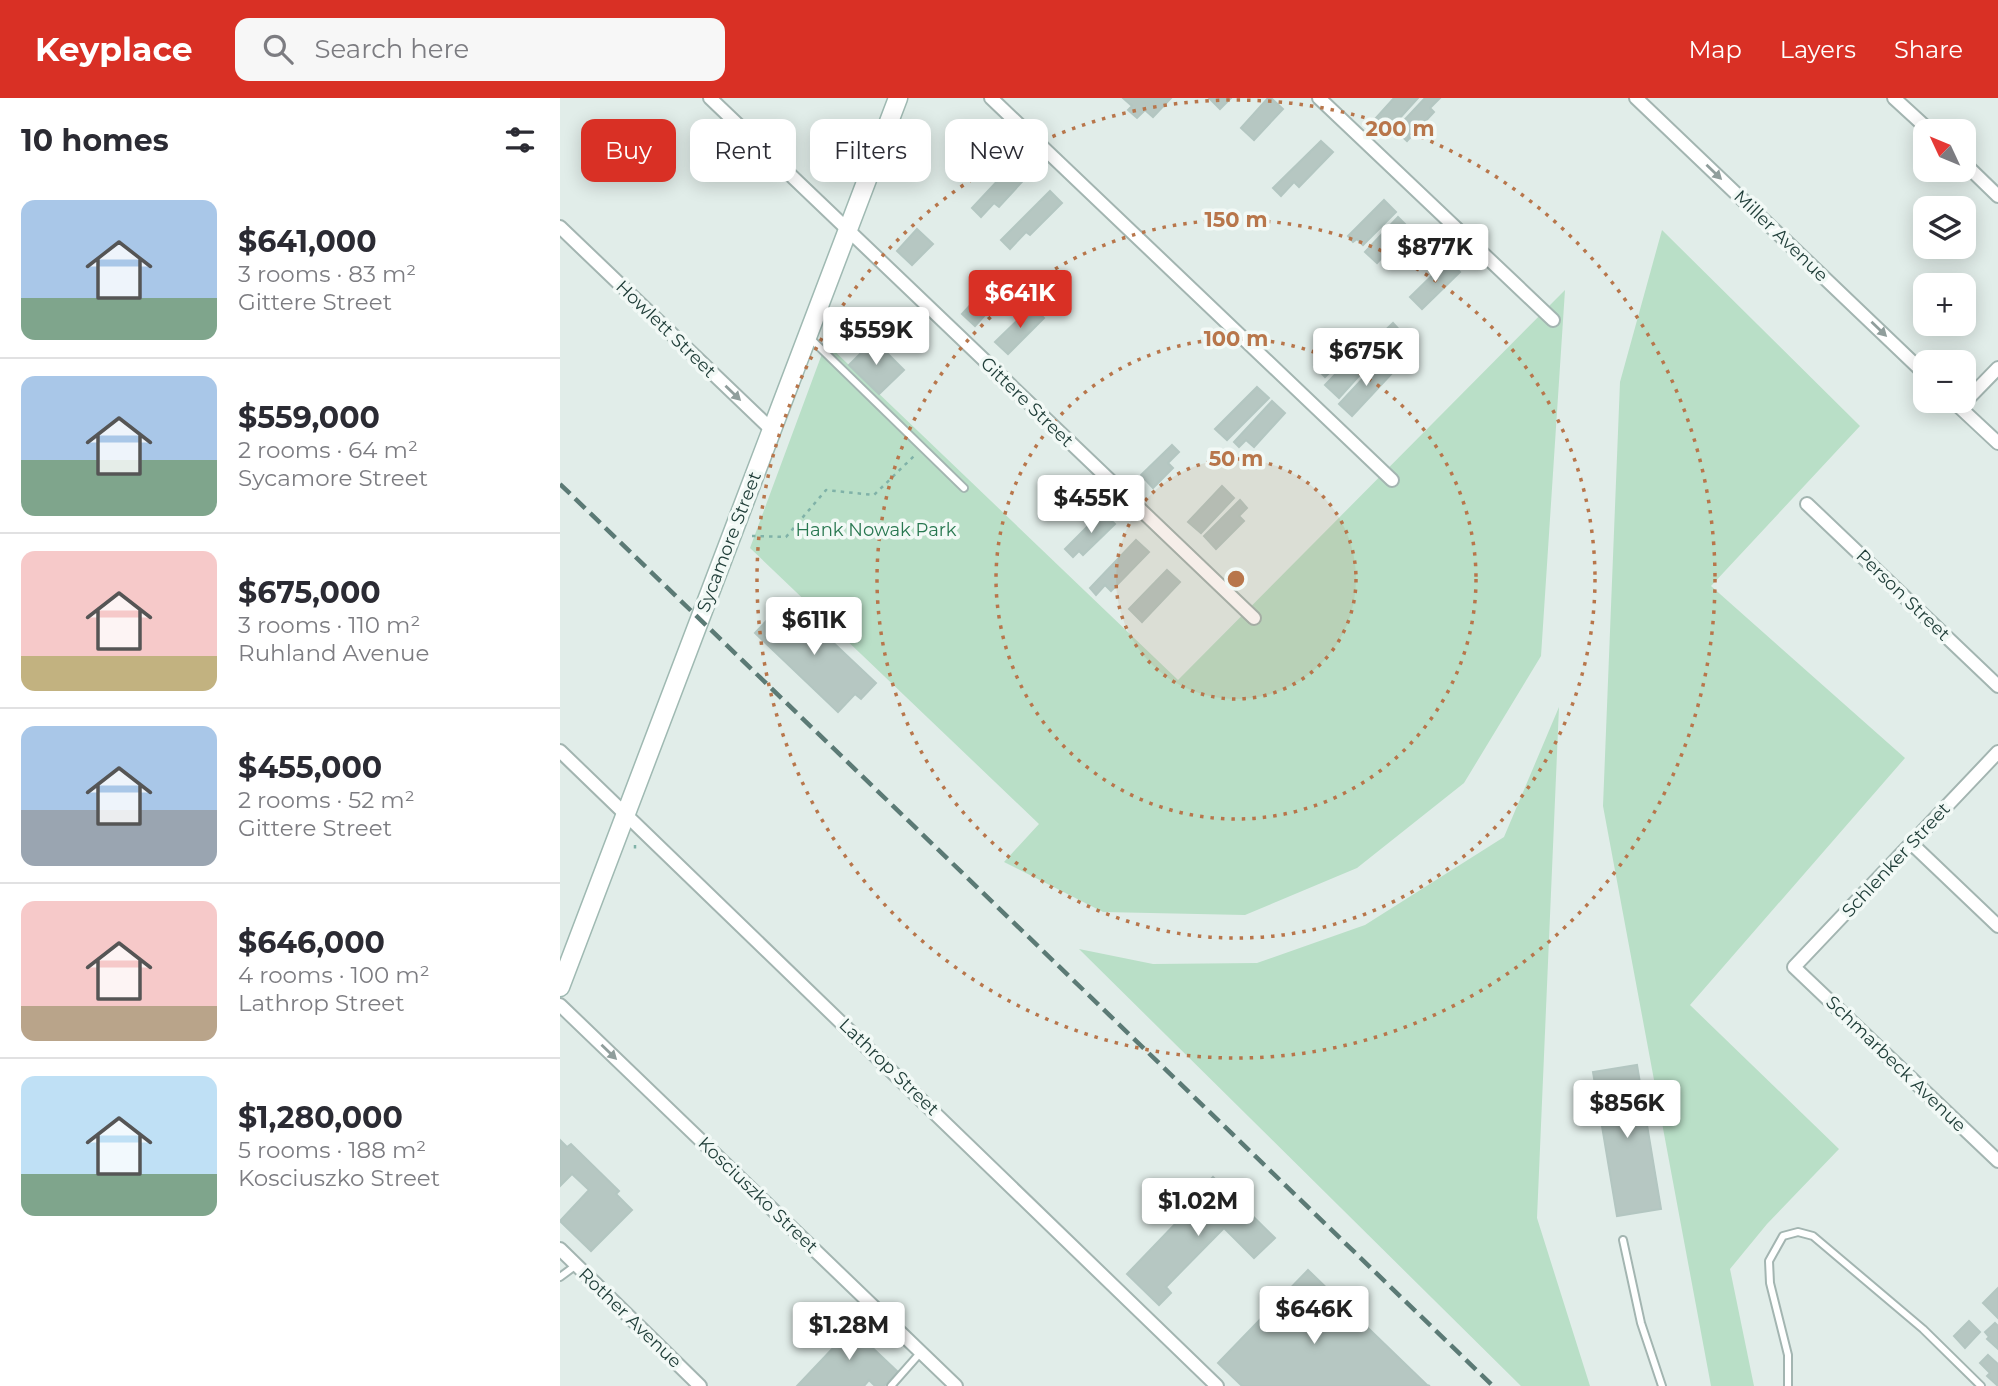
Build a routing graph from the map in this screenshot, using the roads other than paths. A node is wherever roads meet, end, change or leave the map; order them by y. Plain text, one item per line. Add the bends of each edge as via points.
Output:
1 (710, 98) edge
2 (898, 98) edge
3 (991, 98) edge
4 (1319, 98) edge
5 (1636, 98) edge
6 (1894, 98) edge
7 (1917, 119) edge
8 (1976, 175) edge
9 (1998, 196) edge
10 (560, 227) edge
11 (848, 231) junction
12 (1553, 320) dead end
13 (807, 335) junction
14 (1913, 363) edge
15 (1998, 368) edge
16 (1976, 387) edge
17 (1967, 413) edge
18 (772, 430) junction
19 (1997, 441) edge
20 (1392, 480) dead end
21 (964, 488) dead end
22 (1807, 504) dead end
23 (1254, 618) dead end
24 (1998, 686) edge
25 (560, 751) edge
26 (1998, 752) edge
27 (626, 814) junction
28 (1912, 844) junction
29 (1998, 926) edge
30 (1794, 967) joint
31 (561, 979) edge
32 (560, 1004) edge
33 (1998, 1161) edge
34 (1623, 1240) dead end
35 (560, 1249) edge
36 (576, 1265) junction
37 (560, 1277) edge
38 (921, 1352) junction
39 (700, 1386) edge
40 (891, 1386) edge
41 (956, 1386) edge
42 (1217, 1386) edge
43 (1662, 1386) edge
44 (1788, 1386) edge
45 (1981, 1386) edge

1 - 11 street, Gittere Street
2 - 11 street, Sycamore Street
3 - 20 street
4 - 12 street
5 -> 14 street, Miller Avenue
6 - 7 street
8 - 9 street
10 -> 18 street, Howlett Street
11 - 13 street, Sycamore Street
11 - 23 street, Gittere Street
13 - 18 street, Sycamore Street
13 - 21 lane
15 - 16 street
17 - 19 street
18 - 27 street, Sycamore Street
22 - 24 street, Person Street
25 - 27 street, Lathrop Street
26 - 28 street, Schlenker Street
27 - 31 street, Sycamore Street
27 - 42 street, Lathrop Street
28 - 29 street
28 - 30 street, Schlenker Street
30 - 33 street, Schmarbeck Avenue
32 -> 38 street, Kosciuszko Street
34 - 43 lane via 1641,1323
35 - 36 street, Rother Avenue
36 - 37 lane
36 - 39 street, Rother Avenue
38 - 40 lane
38 - 41 street, Kosciuszko Street
44 - 45 lane via 1788,1354 1769,1261 1783,1236 1798,1232 1813,1236 1923,1329

